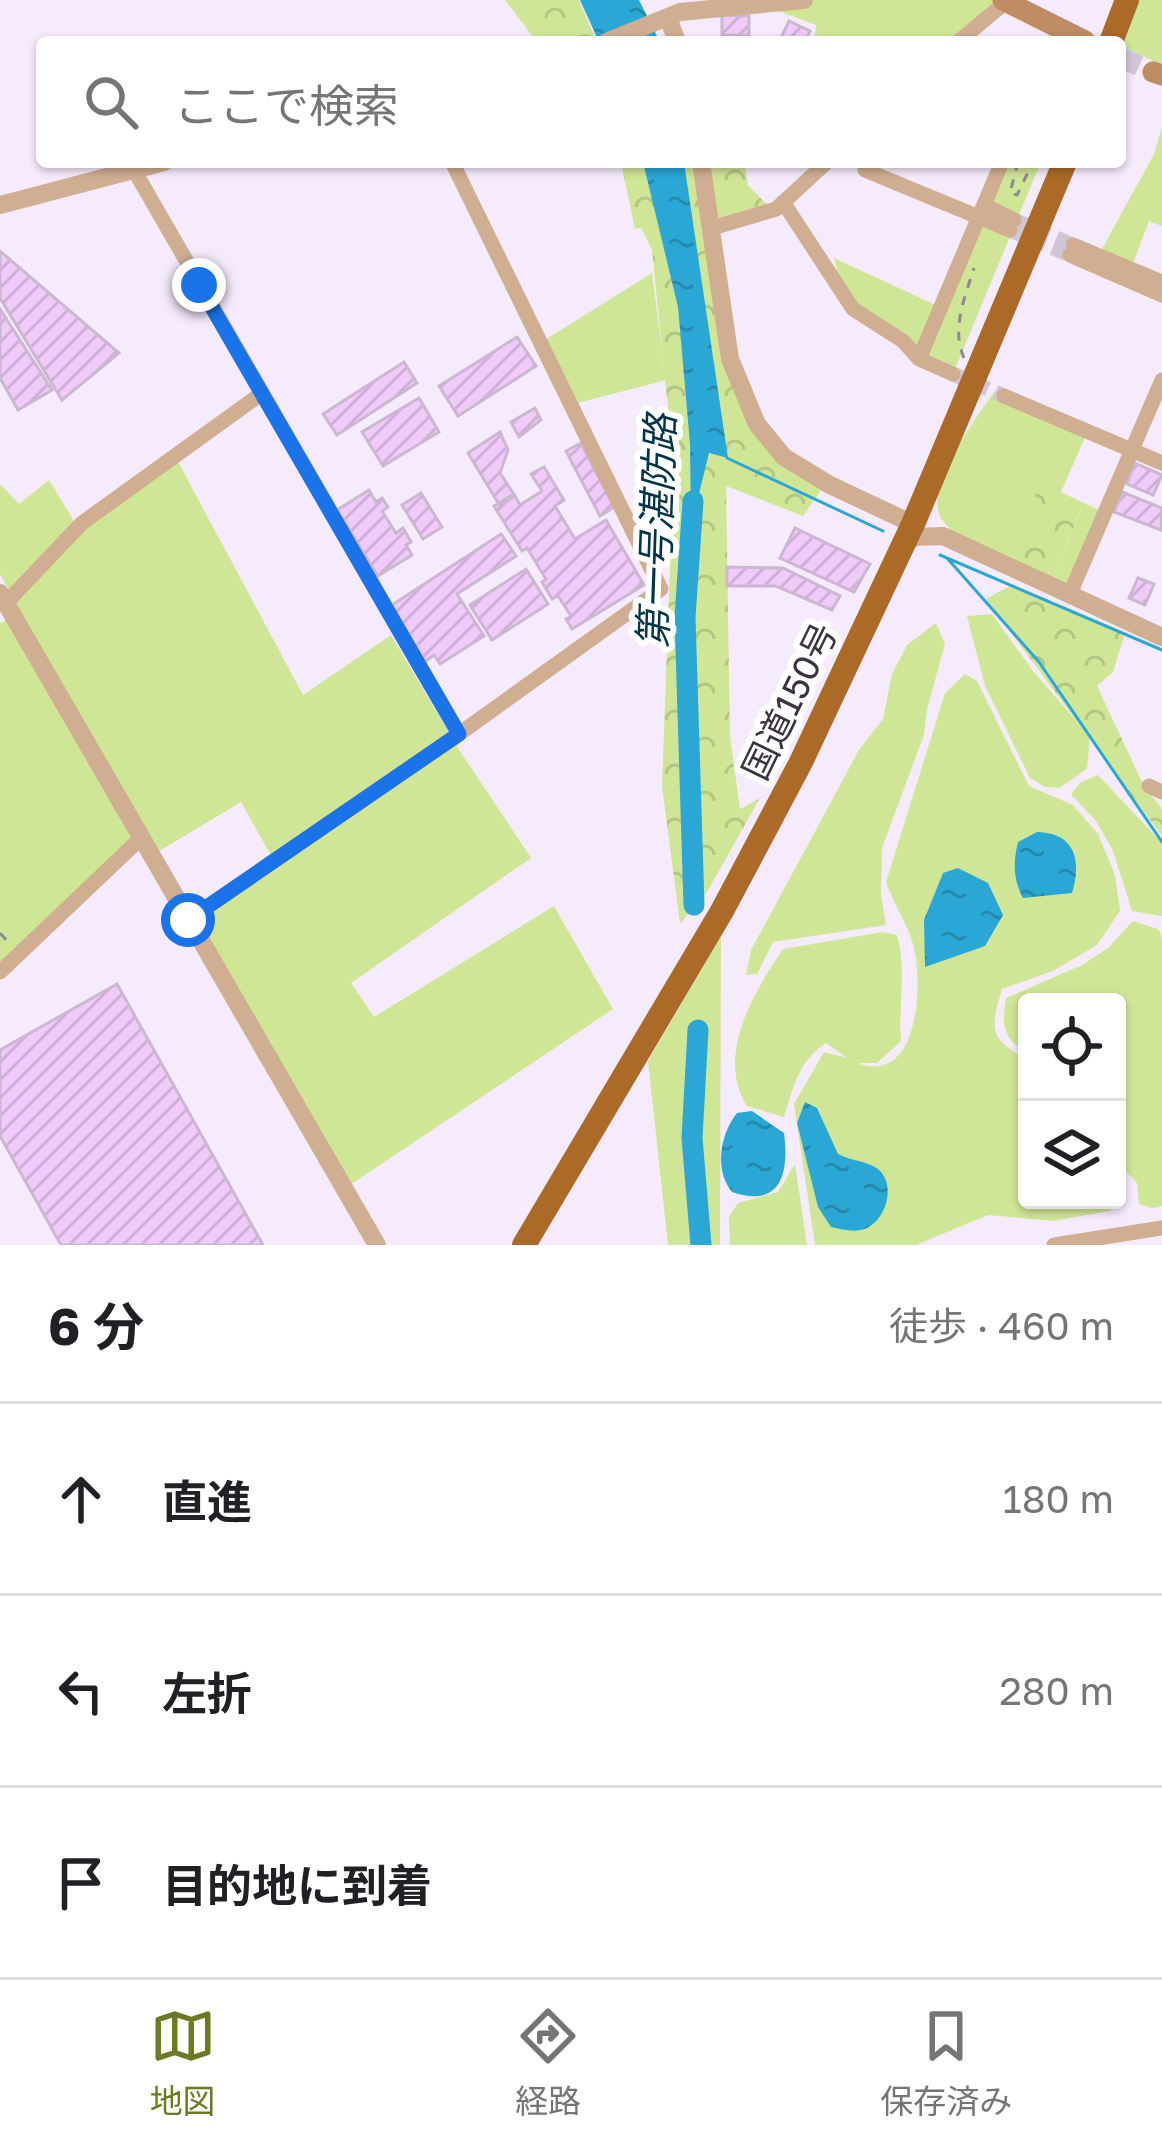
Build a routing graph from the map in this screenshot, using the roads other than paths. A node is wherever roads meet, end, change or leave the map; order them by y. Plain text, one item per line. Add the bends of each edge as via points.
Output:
1 (804, 0) edge
2 (1127, 0) edge
3 (1005, 1) edge
4 (668, 17) junction
5 (621, 36) edge
6 (675, 36) edge
7 (965, 36) edge
8 (1057, 36) edge
9 (1113, 36) edge
10 (142, 168) edge
11 (455, 168) edge
12 (702, 168) edge
13 (820, 168) edge
14 (1000, 168) edge
15 (1062, 168) edge
16 (134, 170) junction
17 (865, 170) dead end
18 (783, 202) junction
19 (0, 205) edge
20 (982, 211) junction
21 (1012, 225) tunnel mouth
22 (712, 228) junction
23 (1162, 282) edge
24 (1162, 295) edge
25 (919, 358) junction
26 (953, 374) tunnel mouth
27 (1162, 380) edge
28 (261, 394) junction
29 (1004, 396) tunnel mouth
30 (1132, 450) junction
31 (1162, 463) edge
32 (926, 492) junction
33 (909, 533) junction
34 (943, 536) junction
35 (1070, 596) junction
36 (3, 598) edge
37 (1162, 637) edge
38 (459, 734) junction
39 (141, 838) junction
40 (188, 920) junction
41 (0, 972) edge
42 (1162, 1228) edge
43 (377, 1245) edge
44 (524, 1245) edge
45 (1054, 1245) edge

1 - 4 street
2 - 9 highway
3 - 7 street
3 - 8 main road
4 - 5 street
4 - 6 street
10 - 16 street
11 - 38 street via 661,589
12 - 22 street
13 - 18 street
14 - 20 street
15 - 32 highway, 国道150号
16 - 19 street
16 - 28 street
17 - 20 street
18 - 22 street
18 - 25 street via 853,309
20 - 21 street
20 - 25 street
22 - 33 street via 730,359 757,424 784,457
23 - 24 street via 1071,250
25 - 26 street
27 - 30 street
28 - 36 street via 82,523
28 - 38 street
29 - 30 street
30 - 31 street
30 - 35 street
32 - 33 highway, 国道150号
32 - 34 street
33 - 34 street
33 - 44 highway, 国道150号 via 755,851
34 - 35 street
35 - 37 street
36 - 39 street
38 - 40 street
39 - 40 street
39 - 41 street
40 - 43 street
42 - 45 street

